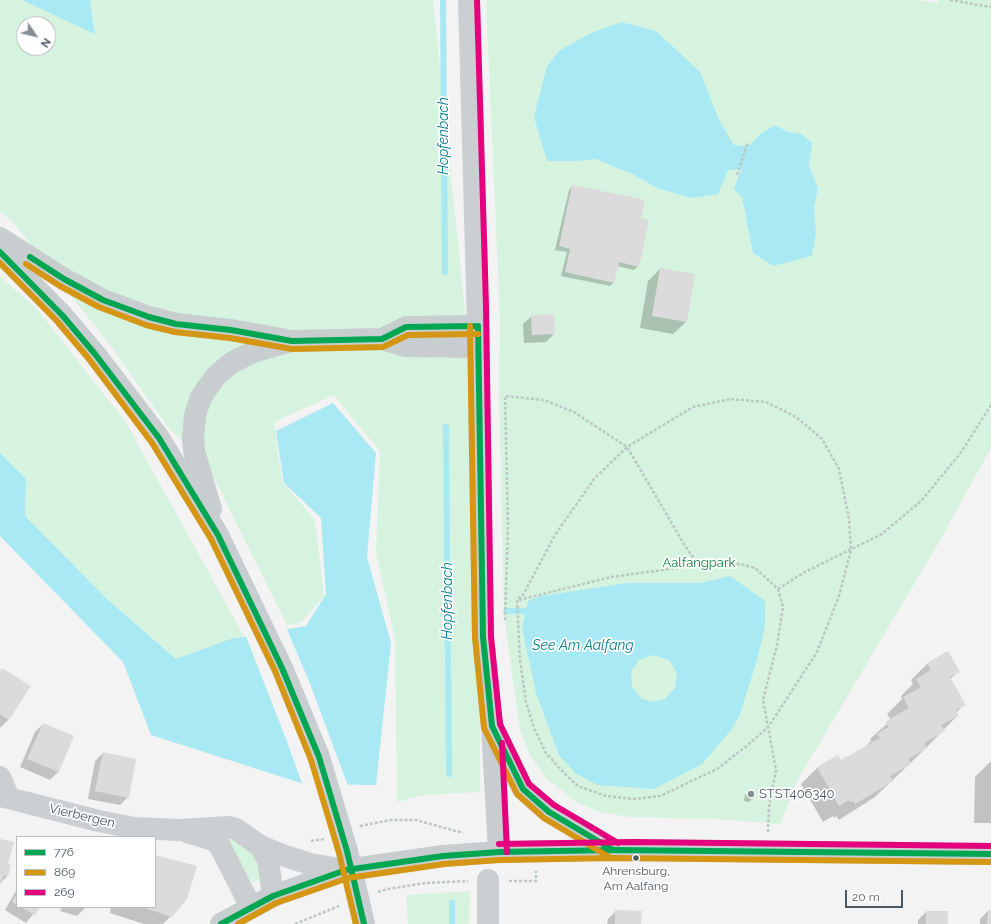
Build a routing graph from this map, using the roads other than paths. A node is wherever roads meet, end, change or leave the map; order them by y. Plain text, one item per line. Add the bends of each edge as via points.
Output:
1 (469, 0) edge
2 (0, 238) edge
3 (0, 252) edge
4 (478, 326) junction
5 (382, 339) junction
6 (292, 341) junction
7 (478, 347) junction
8 (218, 535) junction
9 (492, 726) junction
10 (0, 777) edge
11 (4, 797) edge
12 (180, 830) junction
13 (260, 846) junction
14 (614, 850) junction
15 (499, 852) junction
16 (991, 854) edge
17 (346, 870) junction
18 (488, 880) road end
19 (273, 896) junction
20 (251, 907) junction
21 (220, 924) edge
22 (364, 924) edge
23 (488, 924) edge

1 - 4 street
2 - 6 main road via 80,288 103,300 149,317 176,324 231,330
3 - 8 main road via 62,315 95,354 159,438
4 - 5 main road via 406,327
4 - 7 main road
5 - 6 main road
5 - 7 main road via 405,346
6 - 8 main road via 253,352 231,362 215,376 199,401 193,425 194,444
7 - 9 main road via 483,637
8 - 22 main road, bridge via 282,668 319,757 347,850
9 - 14 main road via 523,789 549,812
9 - 15 main road
10 - 11 street, Vierbergen
11 - 12 street, Vierbergen via 134,828
12 - 13 street, Vierbergen via 228,827 236,829
12 - 20 street, Vierbergen via 216,842 225,854
13 - 17 street, Vierbergen via 310,864
13 - 19 street, Vierbergen via 268,860
14 - 15 main road
14 - 16 main road
15 - 17 main road via 442,856
17 - 19 main road
18 - 23 street
19 - 20 main road
20 - 21 main road

